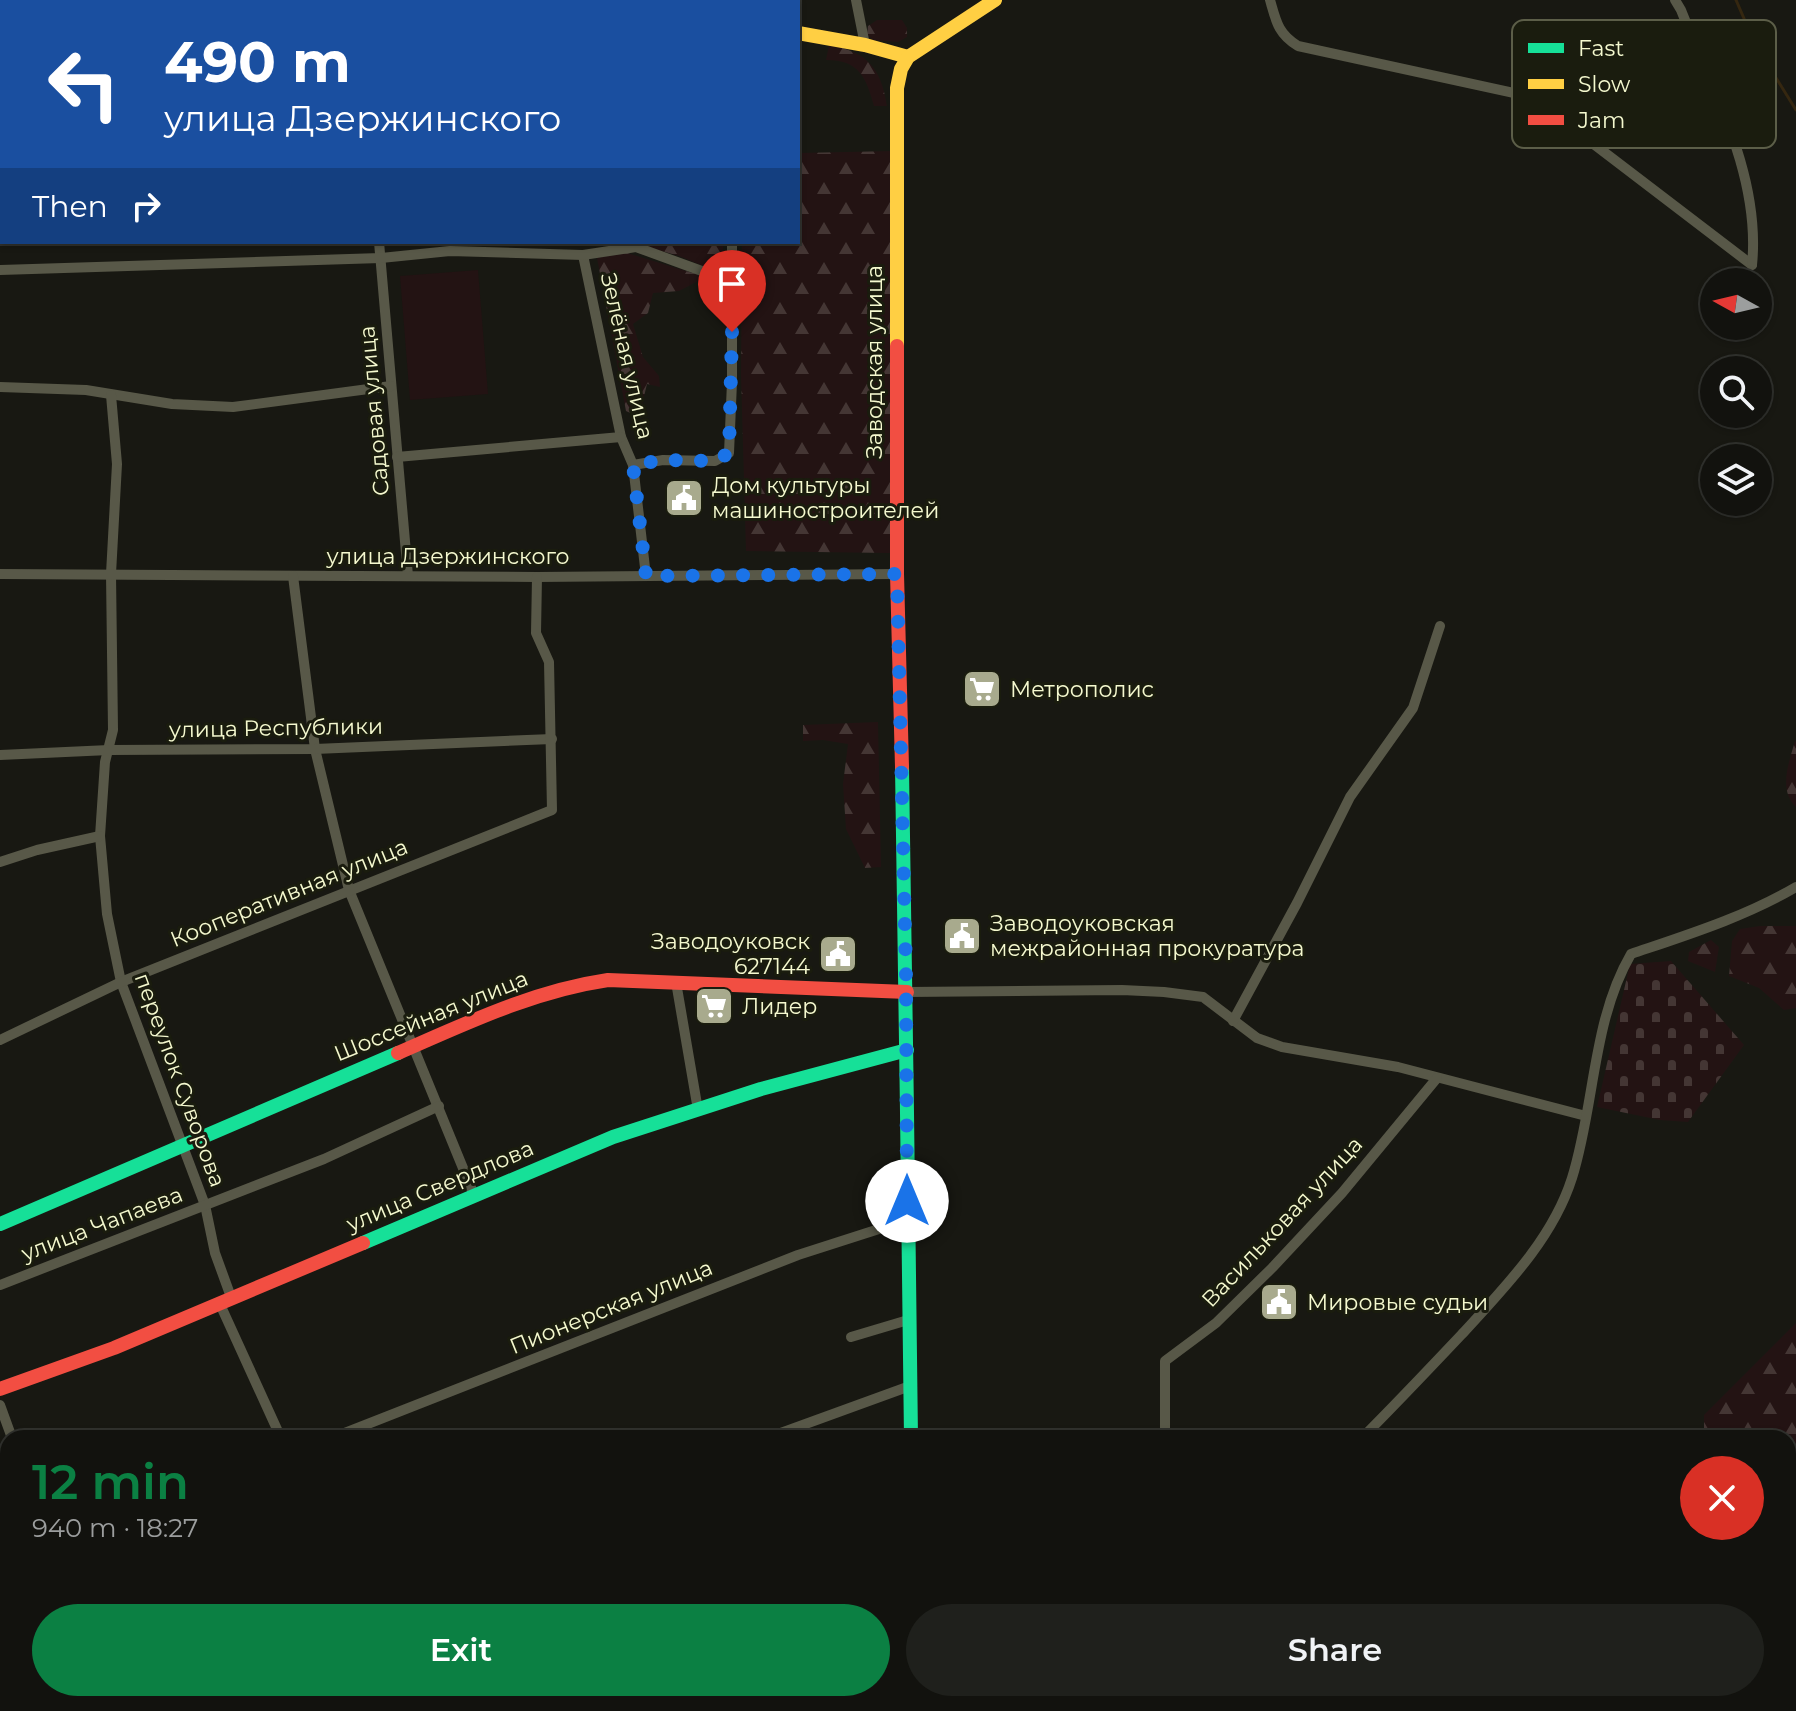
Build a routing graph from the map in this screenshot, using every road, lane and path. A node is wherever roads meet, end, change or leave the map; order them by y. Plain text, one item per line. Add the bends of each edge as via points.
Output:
1 (856, 0) edge
2 (995, 0) edge
3 (1270, 0) edge
4 (1675, 0) edge
5 (1685, 20) edge
6 (800, 33) edge
7 (865, 45) junction
8 (908, 57) junction
9 (1512, 93) edge
10 (1599, 148) edge
11 (1735, 148) edge
12 (379, 244) edge
13 (732, 244) edge
14 (514, 248) edge
15 (583, 255) junction
16 (381, 258) junction
17 (0, 270) edge
18 (732, 282) junction
19 (391, 386) junction
20 (0, 387) edge
21 (111, 395) junction
22 (621, 437) junction
23 (397, 457) junction
24 (633, 465) junction
25 (0, 574) edge
26 (111, 574) junction
27 (897, 574) junction
28 (293, 576) junction
29 (408, 576) junction
30 (646, 576) junction
31 (537, 577) junction
32 (1440, 626) dead end
33 (552, 739) junction
34 (315, 749) junction
35 (109, 750) junction
36 (0, 755) edge
37 (100, 836) junction
38 (0, 862) edge
39 (1796, 887) edge
40 (349, 890) junction
41 (121, 982) junction
42 (676, 982) junction
43 (907, 992) junction
44 (1233, 1021) junction
45 (0, 1040) edge
46 (412, 1047) junction
47 (907, 1050) junction
48 (1437, 1078) junction
49 (439, 1106) junction
50 (698, 1110) junction
51 (1586, 1116) junction
52 (182, 1143) junction
53 (474, 1195) junction
54 (205, 1205) junction
55 (907, 1220) junction
56 (0, 1224) edge
57 (0, 1285) edge
58 (225, 1300) junction
59 (908, 1320) junction
60 (851, 1337) dead end
61 (910, 1386) junction
62 (0, 1389) edge
63 (0, 1405) edge
64 (9, 1430) edge
65 (278, 1430) edge
66 (352, 1430) edge
67 (789, 1430) edge
68 (911, 1430) edge
69 (1165, 1430) edge
70 (1370, 1430) edge

1 - 7 street
2 - 8 street
3 - 9 street via 1277,26 1298,46
4 - 5 street
6 - 7 street
7 - 8 street
8 - 27 street, Заводская улица via 897,88
10 - 11 street via 1752,265 1751,205
12 - 16 street, Садовая улица
13 - 18 street, Зелёная улица
14 - 15 street
14 - 16 street
15 - 18 street via 636,247
15 - 22 street, Зелёная улица
16 - 17 street
16 - 19 street, Садовая улица
18 - 24 street, Зелёная улица via 729,453 715,461
19 - 21 street via 233,407
19 - 23 street, Садовая улица
20 - 21 street
21 - 26 street, переулок Суворова via 117,464
22 - 23 street
22 - 24 street, Зелёная улица
23 - 29 street, Садовая улица
24 - 30 street, Зелёная улица
25 - 26 street, улица Дзержинского
26 - 28 street, улица Дзержинского
26 - 35 street, переулок Суворова
27 - 30 street, улица Дзержинского
27 - 43 street, Заводская улица
28 - 29 street, улица Дзержинского
28 - 34 street
29 - 31 street, улица Дзержинского
30 - 31 street, улица Дзержинского
31 - 33 street via 536,633 549,662
32 - 44 street via 1413,708 1350,797
33 - 34 street, улица Республики
33 - 40 street, Кооперативная улица via 552,810
34 - 35 street, улица Республики
34 - 40 street
35 - 36 street, улица Республики
35 - 37 street, переулок Суворова
37 - 38 street
37 - 41 street, переулок Суворова via 107,914
39 - 51 street via 1707,928 1631,954 1611,1001
40 - 41 street, Кооперативная улица
40 - 46 street
41 - 45 street, Кооперативная улица
41 - 52 street, переулок Суворова
42 - 43 street, Шоссейная улица
42 - 46 street, Шоссейная улица via 579,983
42 - 50 street
43 - 44 street via 1164,992 1203,997
43 - 47 street, Заводская улица
44 - 48 street via 1282,1047
46 - 49 street
46 - 52 street, Шоссейная улица
47 - 50 street, улица Свердлова
47 - 55 street, Заводская улица
48 - 51 street
48 - 69 street, Васильковая улица via 1272,1268 1216,1323 1165,1361
49 - 53 street
49 - 54 street, улица Чапаева via 324,1159
50 - 53 street, улица Свердлова via 613,1137
51 - 70 street via 1571,1180 1546,1232 1514,1277
52 - 54 street, переулок Суворова
52 - 56 street, Шоссейная улица
53 - 58 street, улица Свердлова
54 - 57 street, улица Чапаева
54 - 58 street, переулок Суворова
55 - 59 street, Заводская улица
55 - 66 street, Пионерская улица via 798,1255
58 - 62 street, улица Свердлова
58 - 65 street, переулок Суворова
59 - 60 street
59 - 61 street, Заводская улица
61 - 67 street
61 - 68 street, Заводская улица
63 - 64 street

